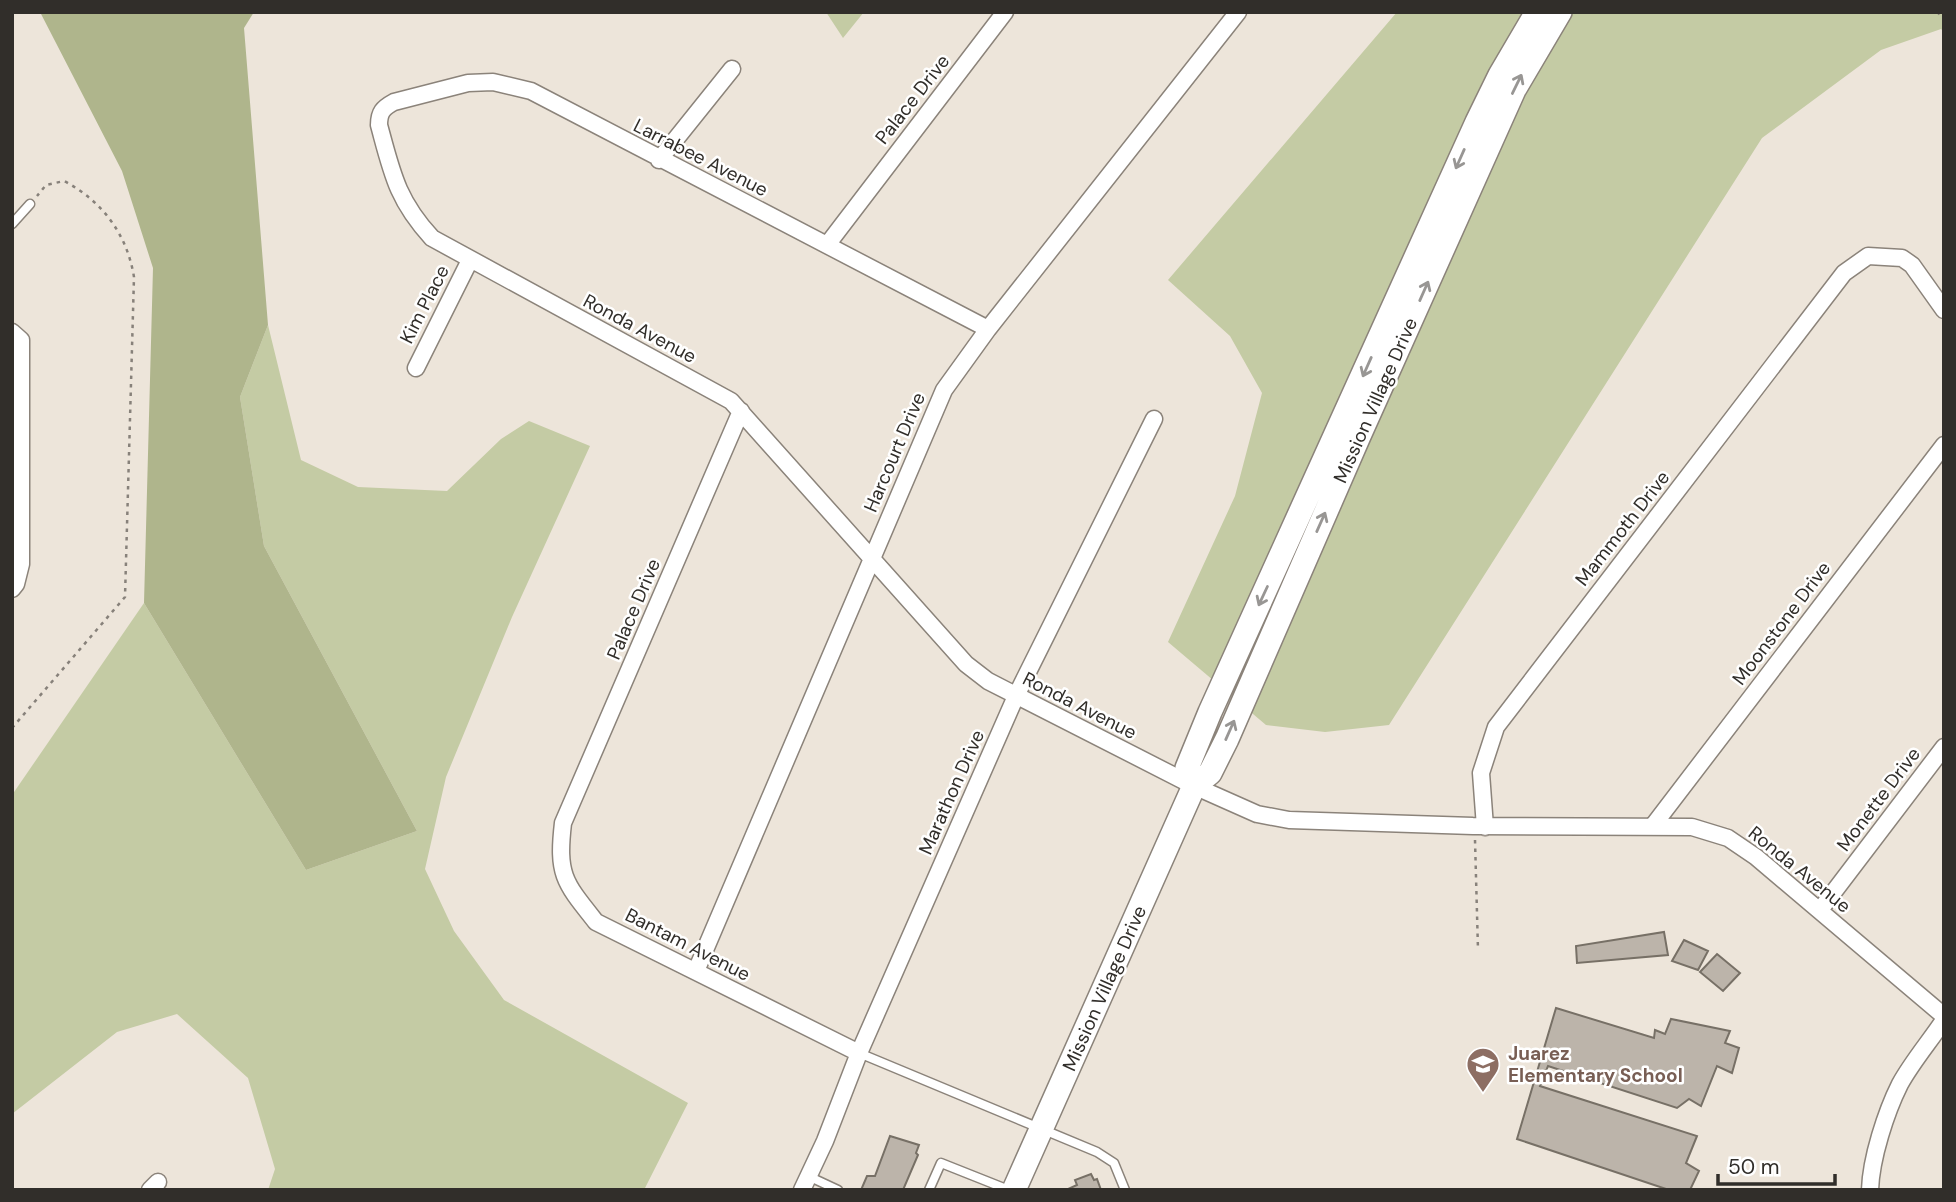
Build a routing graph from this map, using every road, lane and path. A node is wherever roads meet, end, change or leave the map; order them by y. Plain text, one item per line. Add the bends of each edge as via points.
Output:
1 (1006, 12) edge
2 (1238, 12) edge
3 (1537, 12) edge
4 (1560, 12) edge
5 (1937, 12) edge
6 (1944, 18) edge
7 (732, 69) dead end
8 (384, 107) joint
9 (659, 160) junction
10 (30, 204) joint
11 (12, 224) edge
12 (827, 245) junction
13 (470, 260) junction
14 (1944, 310) edge
15 (988, 329) junction
16 (12, 332) edge
17 (416, 368) dead end
18 (741, 411) junction
19 (1154, 419) dead end
20 (1944, 445) edge
21 (872, 558) junction
22 (12, 589) edge
23 (1016, 696) junction
24 (12, 728) edge
25 (1944, 747) edge
26 (1194, 786) junction
27 (564, 823) joint
28 (1479, 826) junction
29 (1652, 827) junction
30 (1820, 910) junction
31 (1478, 950) dead end
32 (696, 971) junction
33 (1944, 1018) edge
34 (859, 1053) junction
35 (1042, 1128) junction
36 (805, 1183) edge
37 (838, 1190) edge
38 (929, 1190) edge
39 (1012, 1190) edge
40 (1125, 1190) edge
41 (1870, 1190) edge

1 - 12 street, Palace Drive
2 - 15 street, Harcourt Drive
3 -> 26 main road, Mission Village Drive via 1477,122 1210,712 1187,768
26 -> 4 main road, Mission Village Drive via 1210,773 1227,739 1514,90
5 - 6 path
7 - 9 street
8 - 9 street, Larrabee Avenue via 468,83 493,82 531,91
8 - 13 street, Ronda Avenue via 379,125 398,190 432,238
9 - 12 street, Larrabee Avenue
10 - 11 lane
10 - 24 path via 46,185 64,181 83,191 106,213 130,253 134,276 125,597
12 - 15 street, Larrabee Avenue
13 - 17 street, Kim Place
13 - 18 street, Ronda Avenue via 731,401
14 - 28 street, Mammoth Drive via 1902,258 1868,256 1844,273 1496,727 1481,773
15 - 21 street, Harcourt Drive via 944,390
16 - 22 street via 20,340 21,564
18 - 21 street, Ronda Avenue
18 - 27 street, Palace Drive
19 - 23 street, Marathon Drive
20 - 29 street, Moonstone Drive
21 - 23 street, Ronda Avenue via 965,664
21 - 32 street, Harcourt Drive
23 - 26 street, Ronda Avenue
23 - 34 street, Marathon Drive
25 - 30 street, Monette Drive
26 - 28 street, Ronda Avenue via 1257,814 1289,820
26 - 35 main road, Mission Village Drive
27 - 32 street, Bantam Avenue via 560,855 568,887 596,922
28 - 29 street, Ronda Avenue
28 - 31 path
29 - 30 street, Ronda Avenue via 1692,827 1728,838
30 - 33 street, Ronda Avenue
32 - 34 street, Bantam Avenue
33 - 41 street via 1901,1083 1888,1113
34 - 35 lane
34 - 36 street, Marathon Drive
35 - 39 main road, Mission Village Drive
35 - 40 lane via 1114,1163
36 - 37 lane
38 - 39 lane via 941,1163

